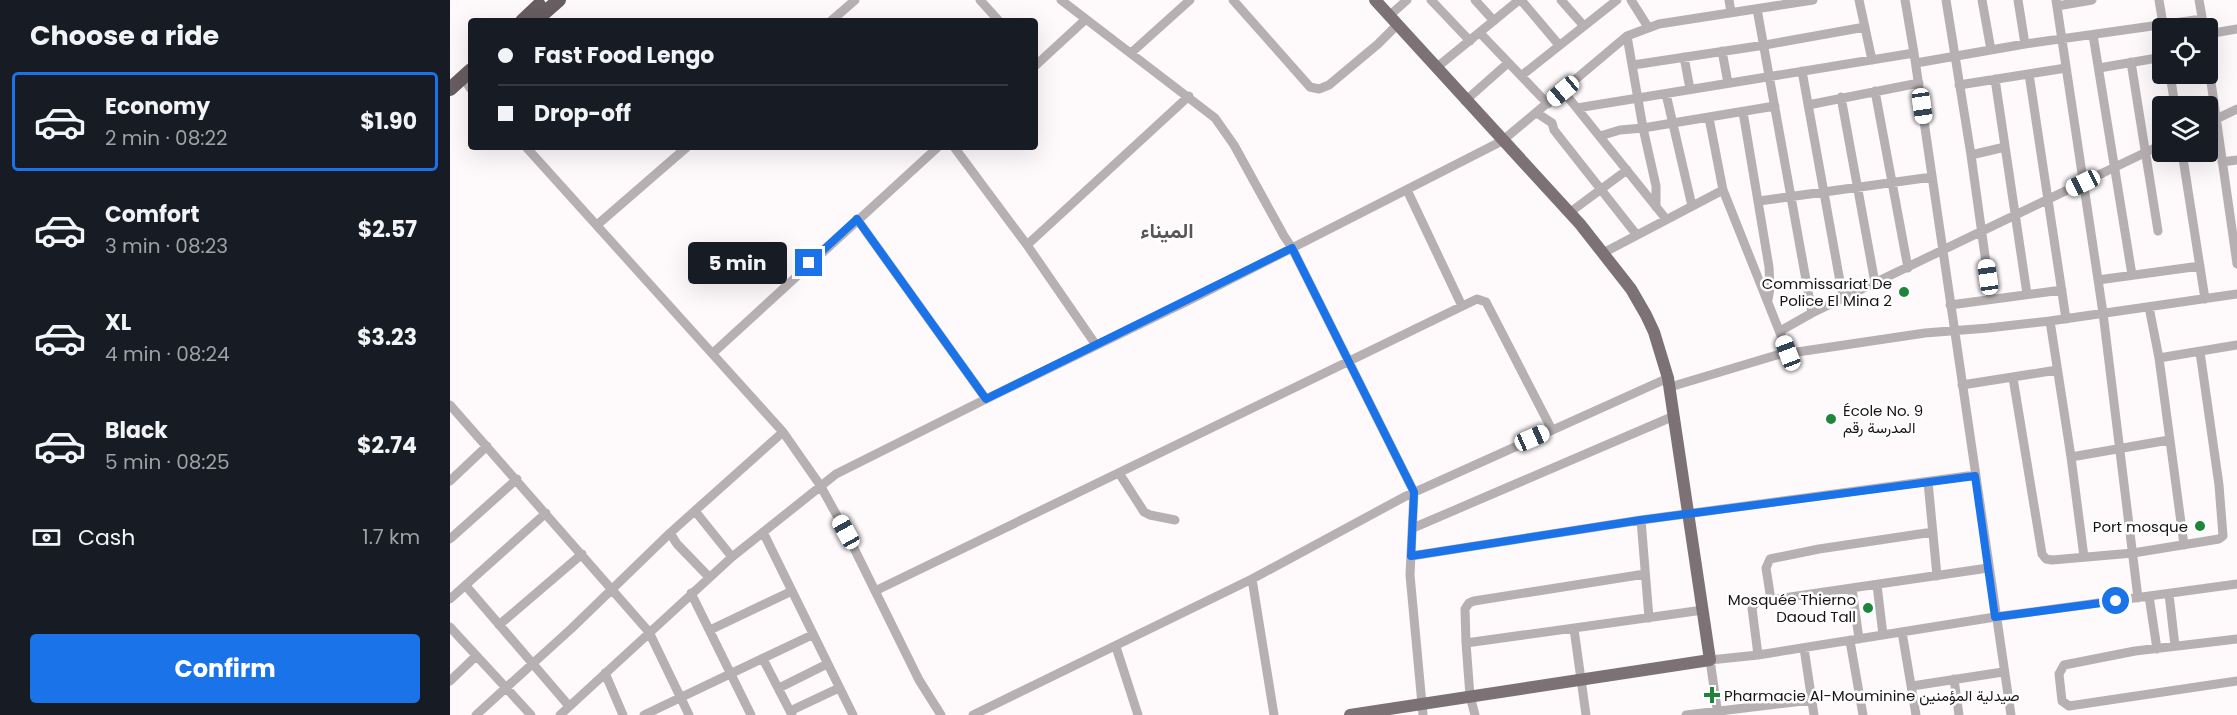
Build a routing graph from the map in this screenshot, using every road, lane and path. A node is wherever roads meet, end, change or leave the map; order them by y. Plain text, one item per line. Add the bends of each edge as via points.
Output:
1 (545, 0) edge
2 (559, 0) edge
3 (855, 0) edge
4 (980, 0) edge
5 (1061, 0) edge
6 (1190, 0) edge
7 (1233, 0) edge
8 (1375, 0) edge
9 (1407, 0) edge
10 (1431, 0) edge
11 (1475, 0) edge
12 (1520, 0) edge
13 (1561, 0) edge
14 (1617, 0) edge
15 (1631, 0) edge
16 (1729, 0) edge
17 (1814, 0) edge
18 (1859, 0) edge
19 (1905, 0) edge
20 (1946, 0) edge
21 (1982, 0) edge
22 (2018, 0) edge
23 (2091, 0) edge
24 (2159, 0) edge
25 (2202, 0) edge
26 (2056, 3) edge
27 (1763, 6) edge
28 (1731, 12) junction
29 (525, 18) edge
30 (538, 18) edge
31 (834, 18) edge
32 (996, 18) edge
33 (2162, 18) edge
34 (2203, 18) edge
35 (1086, 19) junction
36 (1393, 20) junction
37 (1494, 21) junction
38 (1583, 25) junction
39 (2152, 26) edge
40 (1648, 27) junction
41 (1865, 27) junction
42 (2237, 29) edge
43 (2218, 32) edge
44 (1480, 33) junction
45 (2093, 34) junction
46 (1627, 36) junction
47 (2062, 39) junction
48 (1470, 41) junction
49 (2025, 44) junction
50 (1559, 45) junction
51 (1765, 45) junction
52 (1991, 50) junction
53 (1722, 51) junction
54 (1131, 53) junction
55 (1955, 56) junction
56 (1684, 57) junction
57 (1915, 58) junction
58 (2152, 59) edge
59 (1872, 60) junction
60 (2131, 62) junction
61 (1038, 63) edge
62 (1508, 63) junction
63 (1633, 65) junction
64 (1436, 68) junction
65 (2066, 68) junction
66 (2099, 68) junction
67 (1802, 71) junction
68 (2030, 74) junction
69 (1521, 76) junction
70 (1770, 77) junction
71 (468, 80) edge
72 (1995, 80) junction
73 (1728, 83) junction
74 (1919, 83) junction
75 (1959, 85) junction
76 (450, 89) edge
77 (1690, 89) junction
78 (1563, 91) junction
79 (1875, 91) junction
80 (1666, 93) junction
81 (1189, 96) junction
82 (1639, 97) junction
83 (1841, 97) junction
84 (450, 99) edge
85 (1466, 101) junction
86 (1548, 104) junction
87 (1808, 105) junction
88 (1775, 106) junction
89 (1577, 108) junction
90 (2237, 109) edge
91 (1743, 112) junction
92 (1537, 113) junction
93 (1709, 118) junction
94 (2218, 118) edge
95 (1674, 123) junction
96 (1643, 128) junction
97 (1600, 136) junction
98 (1502, 141) junction
99 (2218, 146) edge
100 (2005, 147) junction
101 (529, 150) edge
102 (684, 150) edge
103 (935, 150) edge
104 (956, 150) edge
105 (2152, 150) edge
106 (2145, 153) junction
107 (1971, 155) junction
108 (2237, 160) edge
109 (2184, 162) edge
110 (2222, 162) junction
111 (2114, 168) junction
112 (1627, 170) junction
113 (1932, 177) junction
114 (1892, 182) junction
115 (2083, 183) junction
116 (1858, 187) junction
117 (1599, 189) junction
118 (1407, 190) junction
119 (1724, 190) junction
120 (1824, 192) junction
121 (1791, 197) junction
122 (2048, 200) junction
123 (1759, 201) junction
124 (1692, 206) junction
125 (1656, 207) junction
126 (1569, 213) junction
127 (2015, 216) junction
128 (857, 219) junction
129 (1666, 219) junction
130 (597, 225) junction
131 (2158, 231) dead end
132 (1981, 232) junction
133 (1636, 234) junction
134 (1765, 237) junction
135 (1744, 242) junction
136 (1027, 245) junction
137 (1292, 248) junction
138 (1943, 251) junction
139 (1603, 253) junction
140 (2237, 264) edge
141 (2200, 266) junction
142 (1908, 268) junction
143 (2132, 275) junction
144 (2098, 280) junction
145 (1875, 283) junction
146 (2062, 290) junction
147 (2027, 294) junction
148 (2237, 294) edge
149 (1843, 298) junction
150 (1991, 299) junction
151 (2205, 299) junction
152 (1768, 300) junction
153 (1950, 305) junction
154 (1462, 306) junction
155 (2149, 307) junction
156 (1812, 313) junction
157 (2103, 313) junction
158 (2066, 318) junction
159 (2050, 321) junction
160 (1953, 330) junction
161 (1780, 331) junction
162 (1096, 345) junction
163 (2237, 345) edge
164 (2200, 352) junction
165 (713, 353) junction
166 (1788, 353) junction
167 (2158, 358) junction
168 (1350, 361) junction
169 (2057, 370) junction
170 (2013, 378) junction
171 (1669, 383) junction
172 (1962, 385) junction
173 (986, 399) junction
174 (450, 405) edge
175 (1674, 416) junction
176 (1552, 430) junction
177 (783, 432) junction
178 (2169, 440) junction
179 (487, 446) junction
180 (2120, 448) junction
181 (2072, 457) junction
182 (1119, 473) junction
183 (1975, 476) junction
184 (517, 479) junction
185 (450, 481) edge
186 (1928, 482) junction
187 (820, 485) junction
188 (1414, 492) junction
189 (695, 511) junction
190 (546, 513) junction
191 (1689, 514) junction
192 (1175, 520) dead end
193 (1641, 520) junction
194 (1413, 528) junction
195 (1933, 531) junction
196 (762, 532) junction
197 (670, 533) junction
198 (450, 539) edge
199 (2184, 544) junction
200 (2133, 553) junction
201 (582, 554) junction
202 (1411, 556) junction
203 (732, 557) junction
204 (2084, 557) junction
205 (1988, 568) junction
206 (1646, 574) junction
207 (1937, 576) junction
208 (709, 577) junction
209 (1252, 579) junction
210 (2237, 584) edge
211 (1877, 585) junction
212 (466, 586) junction
213 (1852, 588) junction
214 (612, 589) junction
215 (792, 591) junction
216 (875, 591) junction
217 (691, 593) junction
218 (2169, 594) junction
219 (2149, 596) junction
220 (2138, 598) junction
221 (450, 599) edge
222 (1771, 600) junction
223 (1703, 610) junction
224 (1995, 617) junction
225 (1649, 618) junction
226 (499, 625) junction
227 (450, 627) edge
228 (1574, 629) junction
229 (710, 630) junction
230 (649, 632) junction
231 (1902, 632) junction
232 (812, 635) junction
233 (1884, 635) junction
234 (2237, 639) edge
235 (1854, 640) junction
236 (1466, 643) junction
237 (2175, 646) junction
238 (1116, 647) junction
239 (1804, 648) junction
240 (2157, 649) junction
241 (1758, 655) junction
242 (476, 656) junction
243 (763, 659) junction
244 (1710, 660) junction
245 (533, 663) junction
246 (827, 664) junction
247 (2003, 672) junction
248 (605, 673) junction
249 (731, 674) junction
250 (1954, 679) junction
251 (1580, 680) junction
252 (450, 681) edge
253 (2237, 681) edge
254 (1912, 686) junction
255 (506, 688) junction
256 (779, 688) junction
257 (839, 688) junction
258 (1470, 696) junction
259 (680, 698) junction
260 (1812, 700) junction
261 (569, 706) junction
262 (1422, 709) edge
263 (1768, 710) edge
264 (791, 713) edge
265 (1717, 713) edge
266 (476, 715) edge
267 (531, 715) edge
268 (560, 715) edge
269 (623, 715) edge
270 (644, 715) edge
271 (689, 715) edge
272 (751, 715) edge
273 (853, 715) edge
274 (941, 715) edge
275 (973, 715) edge
276 (1137, 715) edge
277 (1274, 715) edge
278 (1350, 715) edge
279 (1475, 715) edge
280 (1586, 715) edge
281 (1686, 715) edge
282 (1814, 715) edge
283 (1863, 715) edge
284 (1916, 715) edge
285 (1959, 715) edge
286 (2010, 715) edge

1 - 29 highway
2 - 30 highway
3 - 31 street
4 - 32 street
5 - 35 street
6 - 54 street
7 - 36 street via 1310,87 1319,89 1370,51
8 - 36 main road
9 - 36 street
10 - 48 street
11 - 37 street
12 - 37 street
12 - 50 street
13 - 38 street
14 - 38 street
15 - 40 street
16 - 28 street
17 - 27 street
18 - 41 street
19 - 57 street
20 - 55 street
21 - 52 street
22 - 49 street
23 - 26 street
24 - 33 street
25 - 34 street
26 - 47 street
27 - 28 street
27 - 51 street
28 - 40 street
35 - 54 street
35 - 61 street
36 - 64 main road
37 - 44 street
38 - 50 street
39 - 45 street
40 - 46 street
41 - 51 street
41 - 59 street
42 - 43 street
44 - 48 street
44 - 62 street
45 - 47 street
45 - 66 street
46 - 63 street
46 - 78 street
47 - 49 street
47 - 65 street
48 - 64 street
49 - 52 street
50 - 69 street
51 - 53 street
51 - 70 street
52 - 55 street
53 - 56 street
53 - 73 street
54 - 81 street
55 - 57 street
55 - 75 street
56 - 63 street
56 - 77 street
57 - 59 street
57 - 74 street
58 - 60 street
59 - 67 street
60 - 66 street
60 - 106 street
62 - 69 street
62 - 85 street
63 - 82 street
64 - 85 main road
65 - 68 street
65 - 115 street
66 - 111 street
67 - 70 street
67 - 87 street
68 - 72 street
68 - 122 street
69 - 86 street
70 - 73 street
70 - 88 street
71 - 76 highway
71 - 84 highway
72 - 75 street
72 - 100 street
73 - 77 street
74 - 79 street
74 - 113 street
75 - 107 street
77 - 80 street
78 - 86 street
78 - 89 street
79 - 83 street
79 - 114 street
80 - 82 street
80 - 95 street
81 - 136 street
81 - 137 street via 1215,118 1234,145
82 - 89 street
82 - 96 street
83 - 87 street
83 - 116 street
85 - 98 main road
86 - 92 street
87 - 120 street
88 - 91 street
88 - 121 street
89 - 97 street
90 - 94 street
91 - 93 street
91 - 123 street
92 - 98 street
92 - 117 street via 1552,123
93 - 95 street
93 - 119 street
95 - 96 street
95 - 124 street
96 - 97 street
96 - 125 street
97 - 112 street
98 - 118 street
98 - 126 main road
99 - 110 street
100 - 107 street
100 - 127 street
101 - 130 street
102 - 130 street
103 - 128 street
104 - 136 street
105 - 106 street
106 - 111 street
106 - 131 street
107 - 132 street
108 - 110 street
109 - 141 street
110 - 140 street
111 - 115 street
111 - 143 street
112 - 117 street
112 - 125 street
113 - 114 street
113 - 138 street
114 - 116 street
114 - 142 street
115 - 122 street
115 - 144 street
116 - 120 street
116 - 145 street
117 - 126 street
117 - 133 street
118 - 137 street
118 - 154 street
119 - 124 street
119 - 135 street
120 - 121 street
120 - 149 street
121 - 123 street
121 - 156 street
122 - 127 street
122 - 146 street
123 - 134 street
124 - 129 street
125 - 129 street
126 - 139 main road
127 - 132 street
127 - 147 street
128 - 165 street
128 - 173 street
129 - 133 street
130 - 165 street
132 - 138 street
132 - 150 street
133 - 139 street
134 - 135 street
134 - 152 street
135 - 152 street
136 - 162 street
137 - 162 street
137 - 168 street
138 - 142 street
138 - 153 street
139 - 171 main road via 1646,315
141 - 143 street
141 - 151 street
142 - 145 street
143 - 144 street
144 - 157 street
145 - 149 street
146 - 147 street
146 - 158 street
147 - 150 street
148 - 151 street
149 - 156 street
150 - 153 street
151 - 155 street
152 - 161 street
153 - 160 street
154 - 168 street
154 - 176 street via 1477,299 1486,302
155 - 157 street
155 - 167 street
156 - 161 street
157 - 158 street
157 - 180 street
158 - 159 street
159 - 160 street
159 - 169 street
160 - 166 street
160 - 172 street
161 - 166 street
162 - 173 street
163 - 164 street
164 - 167 street
164 - 199 street via 2224,530 2219,539
165 - 177 street
166 - 171 street
167 - 178 street
168 - 182 street
168 - 188 street
169 - 170 street
169 - 181 street
170 - 172 street
170 - 204 street via 2042,554 2052,561
171 - 175 main road
171 - 176 street
172 - 183 street
173 - 187 street
174 - 179 street
175 - 191 main road
175 - 194 street
176 - 188 street
177 - 187 street
177 - 189 street
178 - 180 street
178 - 199 street
179 - 184 street
179 - 185 street
180 - 181 street
180 - 200 street
181 - 204 street
182 - 192 street via 1144,512
182 - 216 street
183 - 186 street
183 - 205 street
184 - 190 street
184 - 198 street
186 - 191 street
186 - 195 street
187 - 196 street
187 - 216 street
188 - 194 street
188 - 209 street
189 - 197 street
189 - 203 street
190 - 201 street
190 - 212 street
191 - 193 street
191 - 223 main road
193 - 202 street
193 - 206 street
194 - 202 street
195 - 207 street
195 - 222 street via 1770,559 1766,568
196 - 203 street
196 - 215 street
197 - 208 street
197 - 214 street
199 - 200 street
200 - 204 street
200 - 220 street
201 - 214 street
201 - 226 street
202 - 262 street
203 - 208 street
205 - 207 street
205 - 224 street
206 - 225 street
206 - 236 street via 1474,601 1465,609
207 - 211 street
208 - 217 street
209 - 238 street
209 - 277 street
210 - 218 street
211 - 213 street
211 - 233 street
212 - 221 street
212 - 226 street
213 - 222 street
213 - 235 street
214 - 230 street
214 - 245 street
215 - 229 street
215 - 232 street
216 - 274 street
217 - 229 street
217 - 230 street
218 - 219 street
218 - 237 street
219 - 220 street
219 - 240 street
220 - 224 street
222 - 241 street via 1755,602 1752,608
223 - 225 street
223 - 244 main road
224 - 231 street
224 - 247 street
225 - 228 street
226 - 245 street
227 - 242 street
228 - 236 street
228 - 251 street
229 - 249 street
230 - 248 street
230 - 259 street
231 - 233 street
231 - 254 street
232 - 243 street
232 - 246 street
233 - 235 street
234 - 237 street
235 - 239 street
235 - 283 street
236 - 258 street
237 - 240 street
238 - 275 street
238 - 276 street
239 - 241 street
239 - 260 street
240 - 253 street via 2064,665 2059,674 2062,701 2068,706
241 - 244 street
242 - 252 street
242 - 255 street
243 - 249 street
243 - 256 street
244 - 251 main road
244 - 265 street
245 - 255 street
245 - 261 street
246 - 256 street
246 - 257 street
247 - 250 street
247 - 286 street
248 - 261 street
248 - 269 street
249 - 259 street
249 - 272 street
250 - 254 street
250 - 285 street
251 - 258 main road
251 - 280 street
254 - 284 street
255 - 266 street
255 - 267 street
256 - 264 street
257 - 264 street
257 - 273 street
258 - 262 main road
258 - 279 street
259 - 270 street
259 - 271 street
260 - 263 street
260 - 282 street
261 - 268 street
262 - 278 main road
263 - 265 street
265 - 281 street

